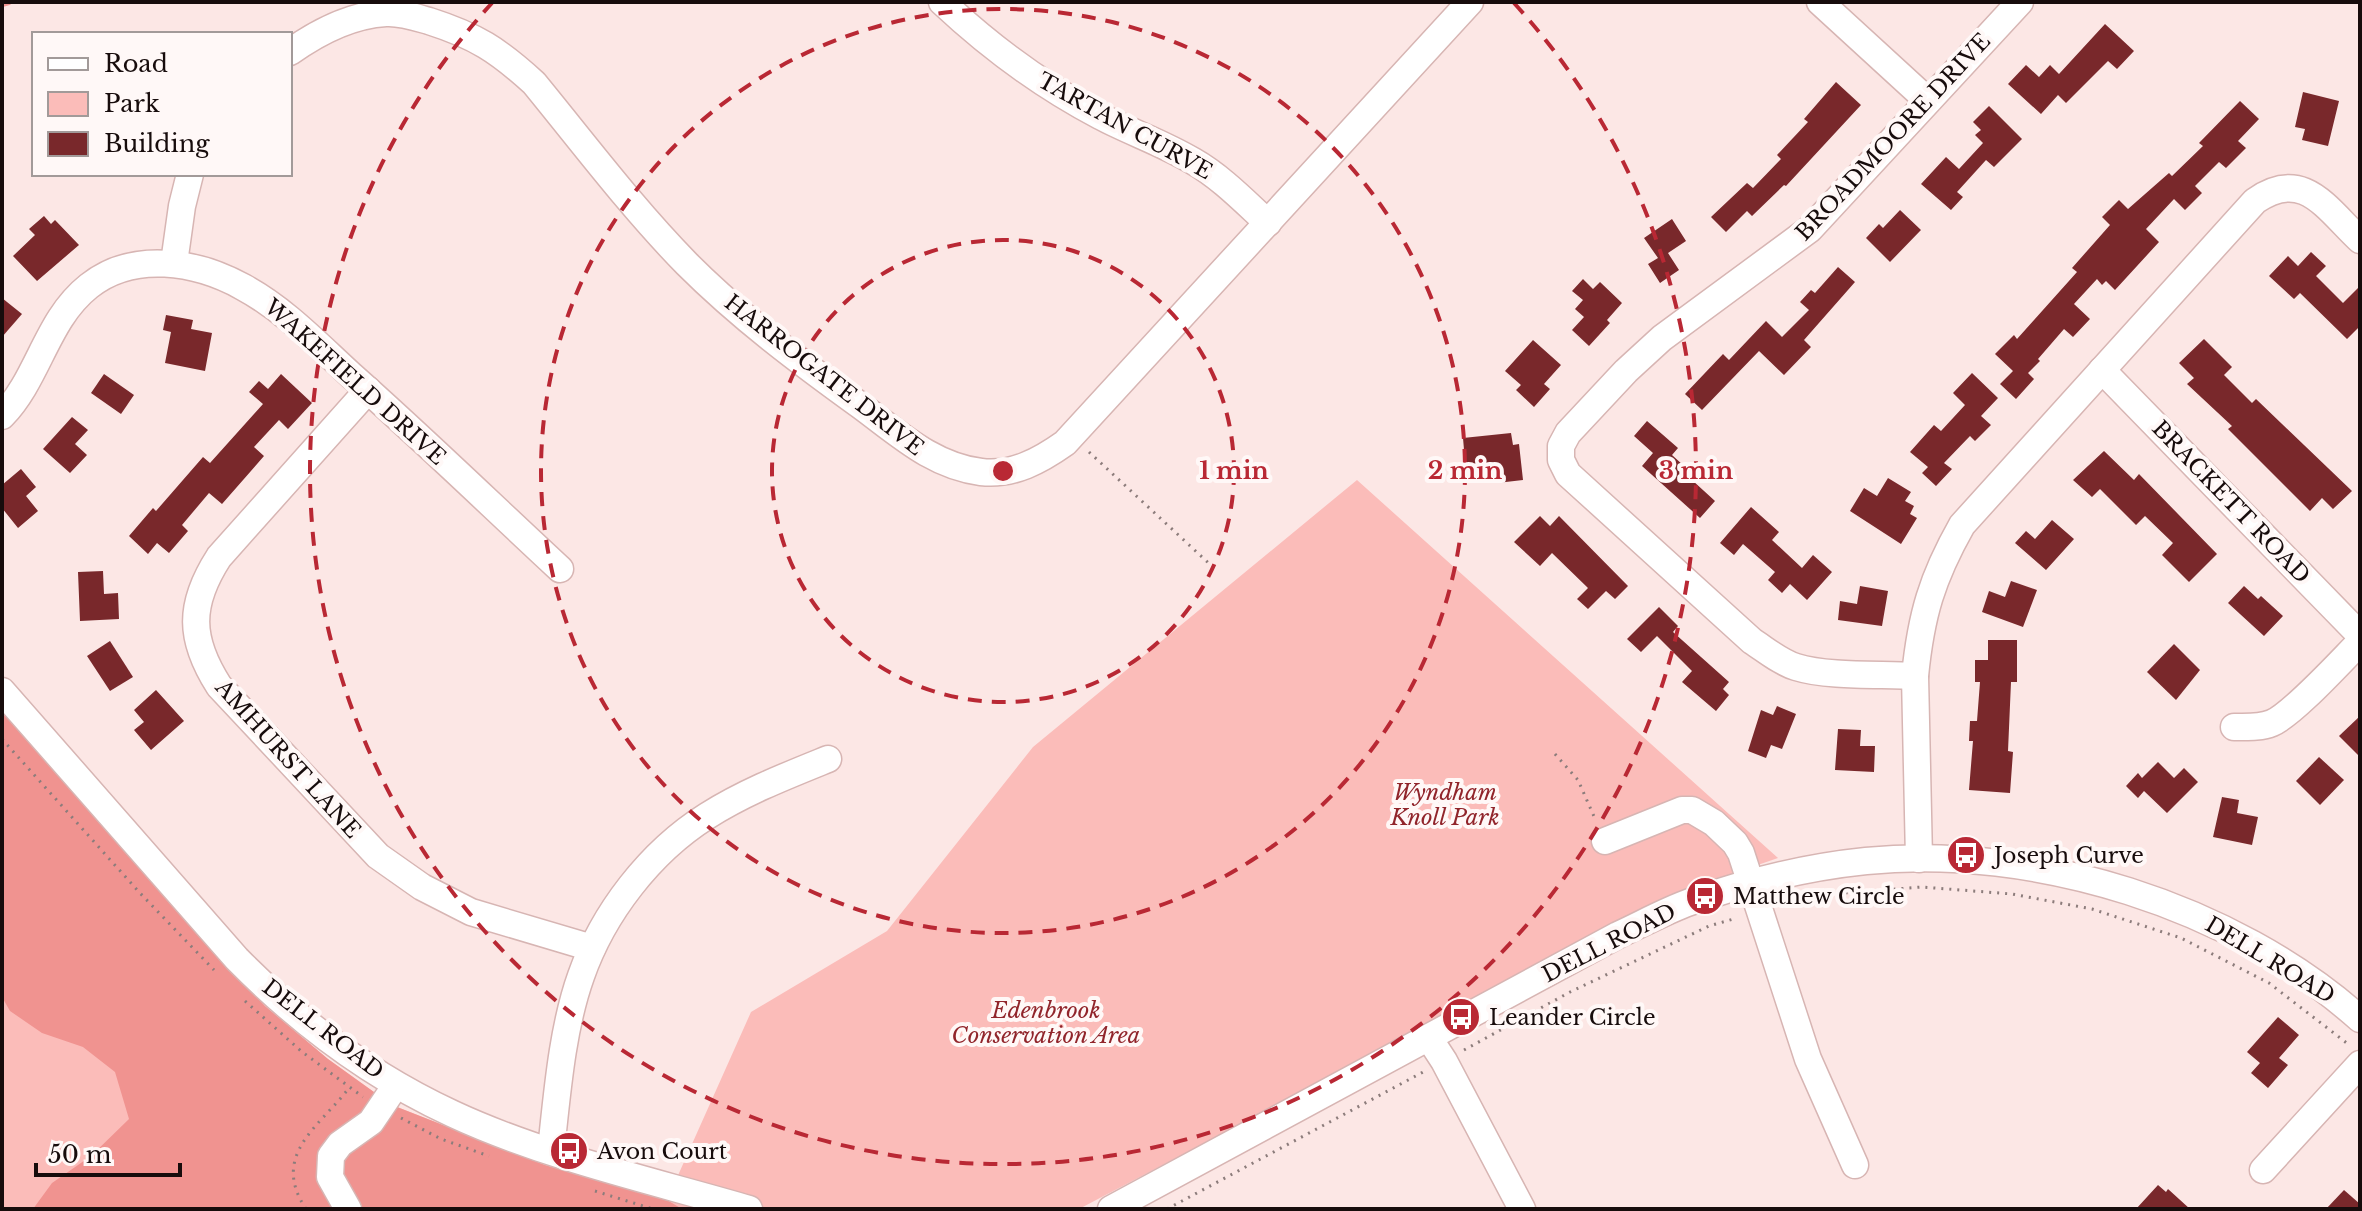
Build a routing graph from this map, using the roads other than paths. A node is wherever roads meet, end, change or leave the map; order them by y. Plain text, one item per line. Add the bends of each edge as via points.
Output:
1 (942, 2) edge
2 (1470, 2) edge
3 (1820, 2) edge
4 (2020, 2) edge
5 (292, 51) edge
6 (1927, 100) junction
7 (190, 176) edge
8 (1268, 223) junction
9 (2360, 240) edge
10 (174, 263) junction
11 (2102, 370) junction
12 (368, 390) junction
13 (2, 416) edge
14 (560, 569) dead end
15 (2360, 635) edge
16 (2360, 642) edge
17 (1915, 676) junction
18 (2, 691) edge
19 (2234, 727) dead end
20 (828, 759) dead end
21 (1605, 841) road end
22 (1919, 859) junction
23 (1753, 883) junction
24 (592, 948) junction
25 (2360, 1019) edge
26 (1429, 1038) junction
27 (2360, 1064) edge
28 (396, 1085) junction
29 (551, 1150) junction
30 (1855, 1165) dead end
31 (2263, 1170) dead end
32 (1145, 1201) edge
33 (348, 1209) edge
34 (749, 1209) edge
35 (1111, 1209) edge
36 (1522, 1209) edge

1 - 8 street, TARTAN CURVE via 1038,79 1194,161
2 - 8 street, HARROGATE DRIVE
3 - 6 street
4 - 6 street, BROADMOORE DRIVE
5 - 8 street, HARROGATE DRIVE via 340,24 389,12 474,36 534,83 687,264 742,315 930,457 985,473 1015,470 1042,459 1072,436
6 - 17 street, BROADMOORE DRIVE via 1810,229 1662,338 1587,412 1561,446 1568,474 1772,655 1795,667 1820,671
7 - 10 street
9 - 11 street via 2303,189 2269,190
10 - 12 street, WAKEFIELD DRIVE via 231,281 272,305
10 - 13 street, WAKEFIELD DRIVE via 146,263 90,285 53,329 24,390
11 - 15 street, BRACKETT ROAD
11 - 17 street via 1962,525 1939,566 1924,609
12 - 14 street, WAKEFIELD DRIVE
12 - 24 street, AMHURST LANE via 219,557 204,581 196,607 196,636 204,663 219,686 378,856 471,912
16 - 19 street via 2273,723
17 - 22 street
18 - 28 street, DELL ROAD via 270,992
20 - 24 street via 750,791 684,833 629,888
21 - 23 street via 1692,810 1735,843
22 - 23 street, DELL ROAD via 1863,862
22 - 25 street, DELL ROAD via 2037,868 2192,915 2263,951
23 - 26 street, DELL ROAD via 1688,902 1618,935
23 - 30 street via 1794,1021
24 - 29 street via 568,1028
26 - 32 street, DELL ROAD
26 - 36 street
27 - 31 street
28 - 29 street, DELL ROAD via 454,1114
28 - 33 street via 371,1122 331,1156 330,1177
29 - 34 street, DELL ROAD
32 - 35 street, DELL ROAD

